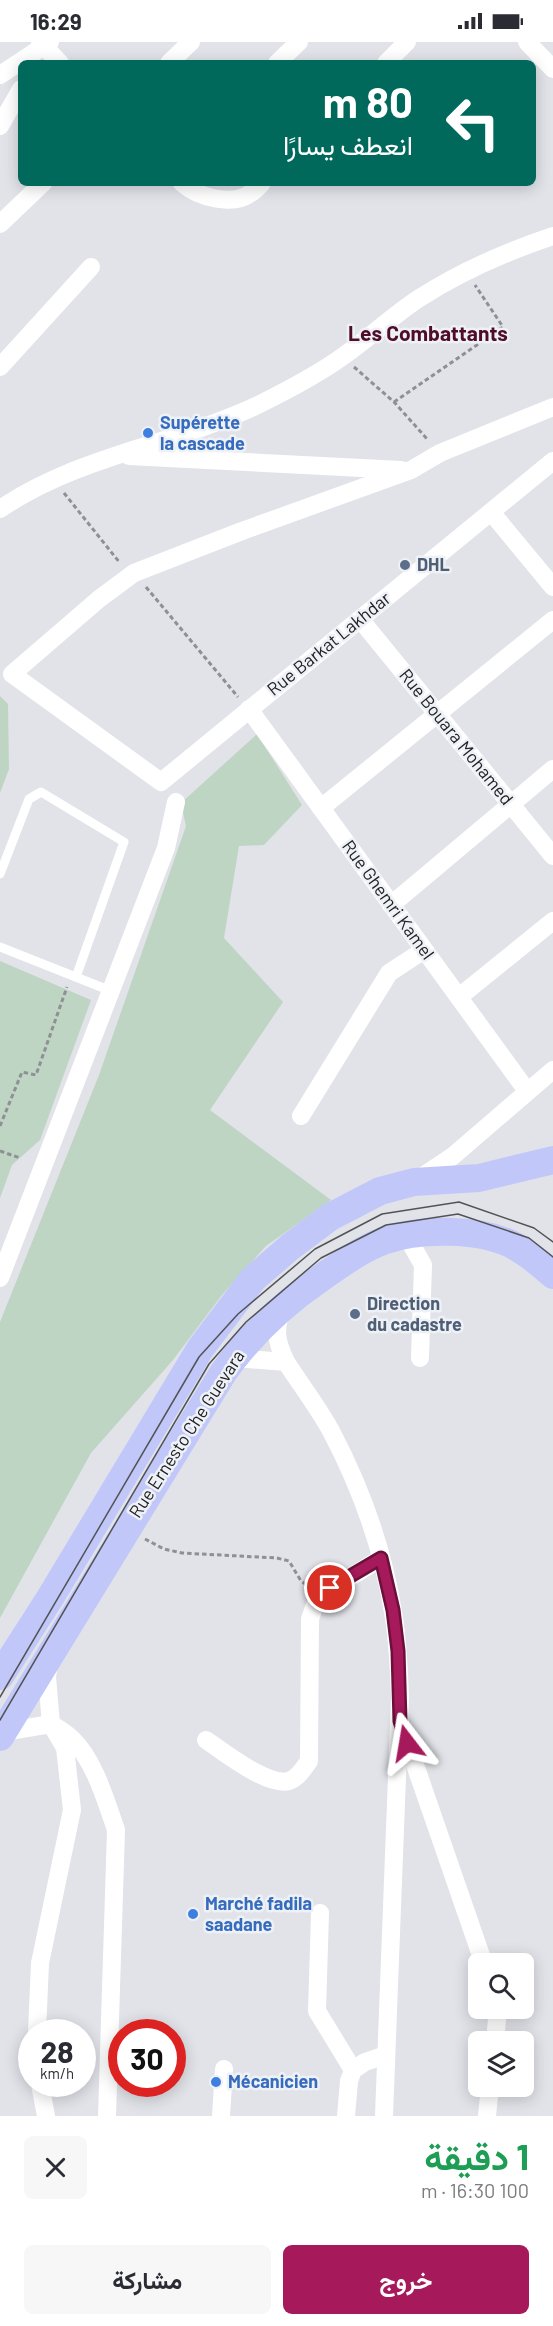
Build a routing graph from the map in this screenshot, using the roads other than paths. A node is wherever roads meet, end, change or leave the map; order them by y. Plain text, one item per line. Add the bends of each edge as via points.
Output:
1 (191, 42) edge
2 (299, 42) edge
3 (407, 42) edge
4 (531, 43) edge
5 (45, 44) edge
6 (22, 60) edge
7 (37, 60) edge
8 (58, 60) edge
9 (172, 60) edge
10 (280, 60) edge
11 (389, 60) edge
12 (18, 63) edge
13 (553, 69) edge
14 (0, 75) edge
15 (18, 93) edge
16 (0, 126) edge
17 (40, 186) edge
18 (187, 186) edge
19 (256, 189) edge
20 (0, 224) edge
21 (553, 236) edge
22 (91, 267) dead end
23 (0, 367) edge
24 (553, 407) edge
25 (116, 455) junction
26 (553, 461) edge
27 (411, 470) junction
28 (0, 509) edge
29 (492, 512) junction
30 (553, 587) edge
31 (360, 619) junction
32 (553, 620) edge
33 (249, 709) junction
34 (438, 714) junction
35 (553, 769) edge
36 (176, 802) dead end
37 (510, 803) junction
38 (321, 808) junction
39 (553, 856) edge
40 (0, 874) edge
41 (391, 905) junction
42 (553, 921) edge
43 (0, 947) edge
44 (424, 950) junction
45 (74, 976) junction
46 (111, 991) junction
47 (459, 997) junction
48 (553, 1070) edge
49 (527, 1091) junction
50 (301, 1116) dead end
51 (553, 1160) edge
52 (414, 1182) junction
53 (406, 1235) junction
54 (553, 1275) edge
55 (0, 1278) edge
56 (284, 1307) junction
57 (234, 1358) junction
58 (420, 1358) dead end
59 (286, 1362) junction
60 (381, 1558) junction
61 (51, 1653) junction
62 (0, 1676) edge
63 (400, 1721) junction
64 (51, 1724) junction
65 (2, 1734) edge
66 (206, 1740) dead end
67 (320, 1913) dead end
68 (480, 1953) edge
69 (38, 2019) edge
70 (386, 2055) junction
71 (224, 2068) dead end
72 (353, 2070) junction
73 (42, 2097) edge
74 (489, 2097) edge
75 (46, 2116) edge
76 (107, 2116) edge
77 (221, 2116) edge
78 (346, 2116) edge
79 (384, 2116) edge
80 (487, 2116) edge

1 - 9 street
2 - 10 street
3 - 11 street
4 - 13 street
5 - 6 street
5 - 7 street
5 - 8 street
12 - 14 street
15 - 16 street
17 - 20 street
18 - 19 street via 214,198 236,199
21 - 25 street via 466,271 417,300 342,357 286,391 227,418
22 - 23 street
24 - 27 street via 440,453
25 - 27 street
25 - 28 street via 53,478
26 - 29 street, Rue Barkat Lakhdar
27 - 33 street, Rue Barkat Lakhdar via 132,575 12,674 161,782
29 - 30 street
29 - 31 street, Rue Barkat Lakhdar
31 - 33 street, Rue Barkat Lakhdar
31 - 34 street, Rue Bouara Mohamed
32 - 34 street
33 - 38 street, Rue Ghemri Kamel
34 - 37 street, Rue Bouara Mohamed
34 - 38 street
35 - 37 street
36 - 46 street via 166,849
37 - 39 street, Rue Bouara Mohamed
37 - 41 street
38 - 41 street, Rue Ghemri Kamel
40 - 45 lane via 29,799 40,792 124,842
41 - 44 street, Rue Ghemri Kamel
42 - 47 street
43 - 45 lane
44 - 47 street, Rue Ghemri Kamel
44 - 50 street via 389,973
45 - 46 lane
46 - 55 street
47 - 49 street, Rue Ghemri Kamel
48 - 49 street
49 - 52 street via 453,1156
51 - 52 main road, Rue Ernesto Che Guevara via 478,1178
52 - 62 main road, Rue Ernesto Che Guevara via 380,1191 330,1216 253,1280 200,1349
53 - 54 main road, Rue Ernesto Che Guevara via 427,1231 488,1237 512,1245
53 - 56 main road, Rue Ernesto Che Guevara via 385,1240 347,1260
53 - 58 street via 423,1265
56 - 57 main road, Rue Ernesto Che Guevara
56 - 59 street via 277,1321 277,1340
57 - 59 street
57 - 61 main road, Rue Ernesto Che Guevara
59 - 60 street via 331,1431
60 - 63 street via 398,1651
60 - 66 street via 322,1595 315,1605 310,1619 309,1761 301,1772 291,1781 277,1781
61 - 64 street via 47,1677
61 - 65 main road, Rue Ernesto Che Guevara
63 - 68 street
63 - 70 street
64 - 65 street
64 - 69 street via 64,1748 72,1810 40,1963
64 - 76 street via 72,1738 91,1767 116,1830
67 - 72 street via 317,2012
70 - 72 street
70 - 79 street
71 - 77 street
72 - 78 street
73 - 75 street
74 - 80 street

